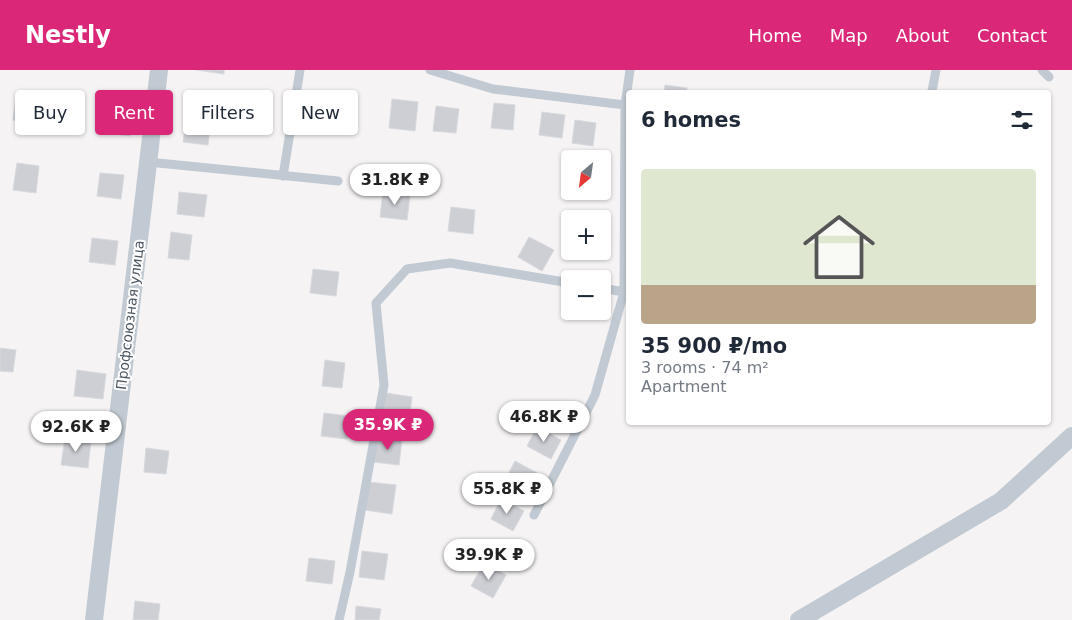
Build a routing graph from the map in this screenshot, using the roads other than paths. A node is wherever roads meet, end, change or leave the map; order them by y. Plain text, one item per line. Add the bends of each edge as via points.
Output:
1 (159, 70) edge
2 (300, 70) edge
3 (430, 70) edge
4 (630, 70) edge
5 (936, 70) edge
6 (626, 90) edge
7 (932, 90) edge
8 (626, 93) edge
9 (624, 104) junction
10 (148, 162) junction
11 (283, 176) junction
12 (338, 181) dead end
13 (561, 282) edge
14 (611, 290) edge
15 (624, 292) junction
16 (1072, 436) edge
17 (534, 515) dead end
18 (94, 620) edge
19 (339, 620) edge
20 (800, 620) edge

1 - 10 street, Профсоюзная улица
2 - 11 lane
3 - 9 lane via 493,89
4 - 6 lane
5 - 7 lane
8 - 9 lane
9 - 15 lane
10 - 11 lane
10 - 18 street, Профсоюзная улица
11 - 12 lane
13 - 19 lane via 450,263 407,269 376,303 384,385
14 - 15 lane
15 - 17 lane via 595,395
16 - 20 street via 1001,501

